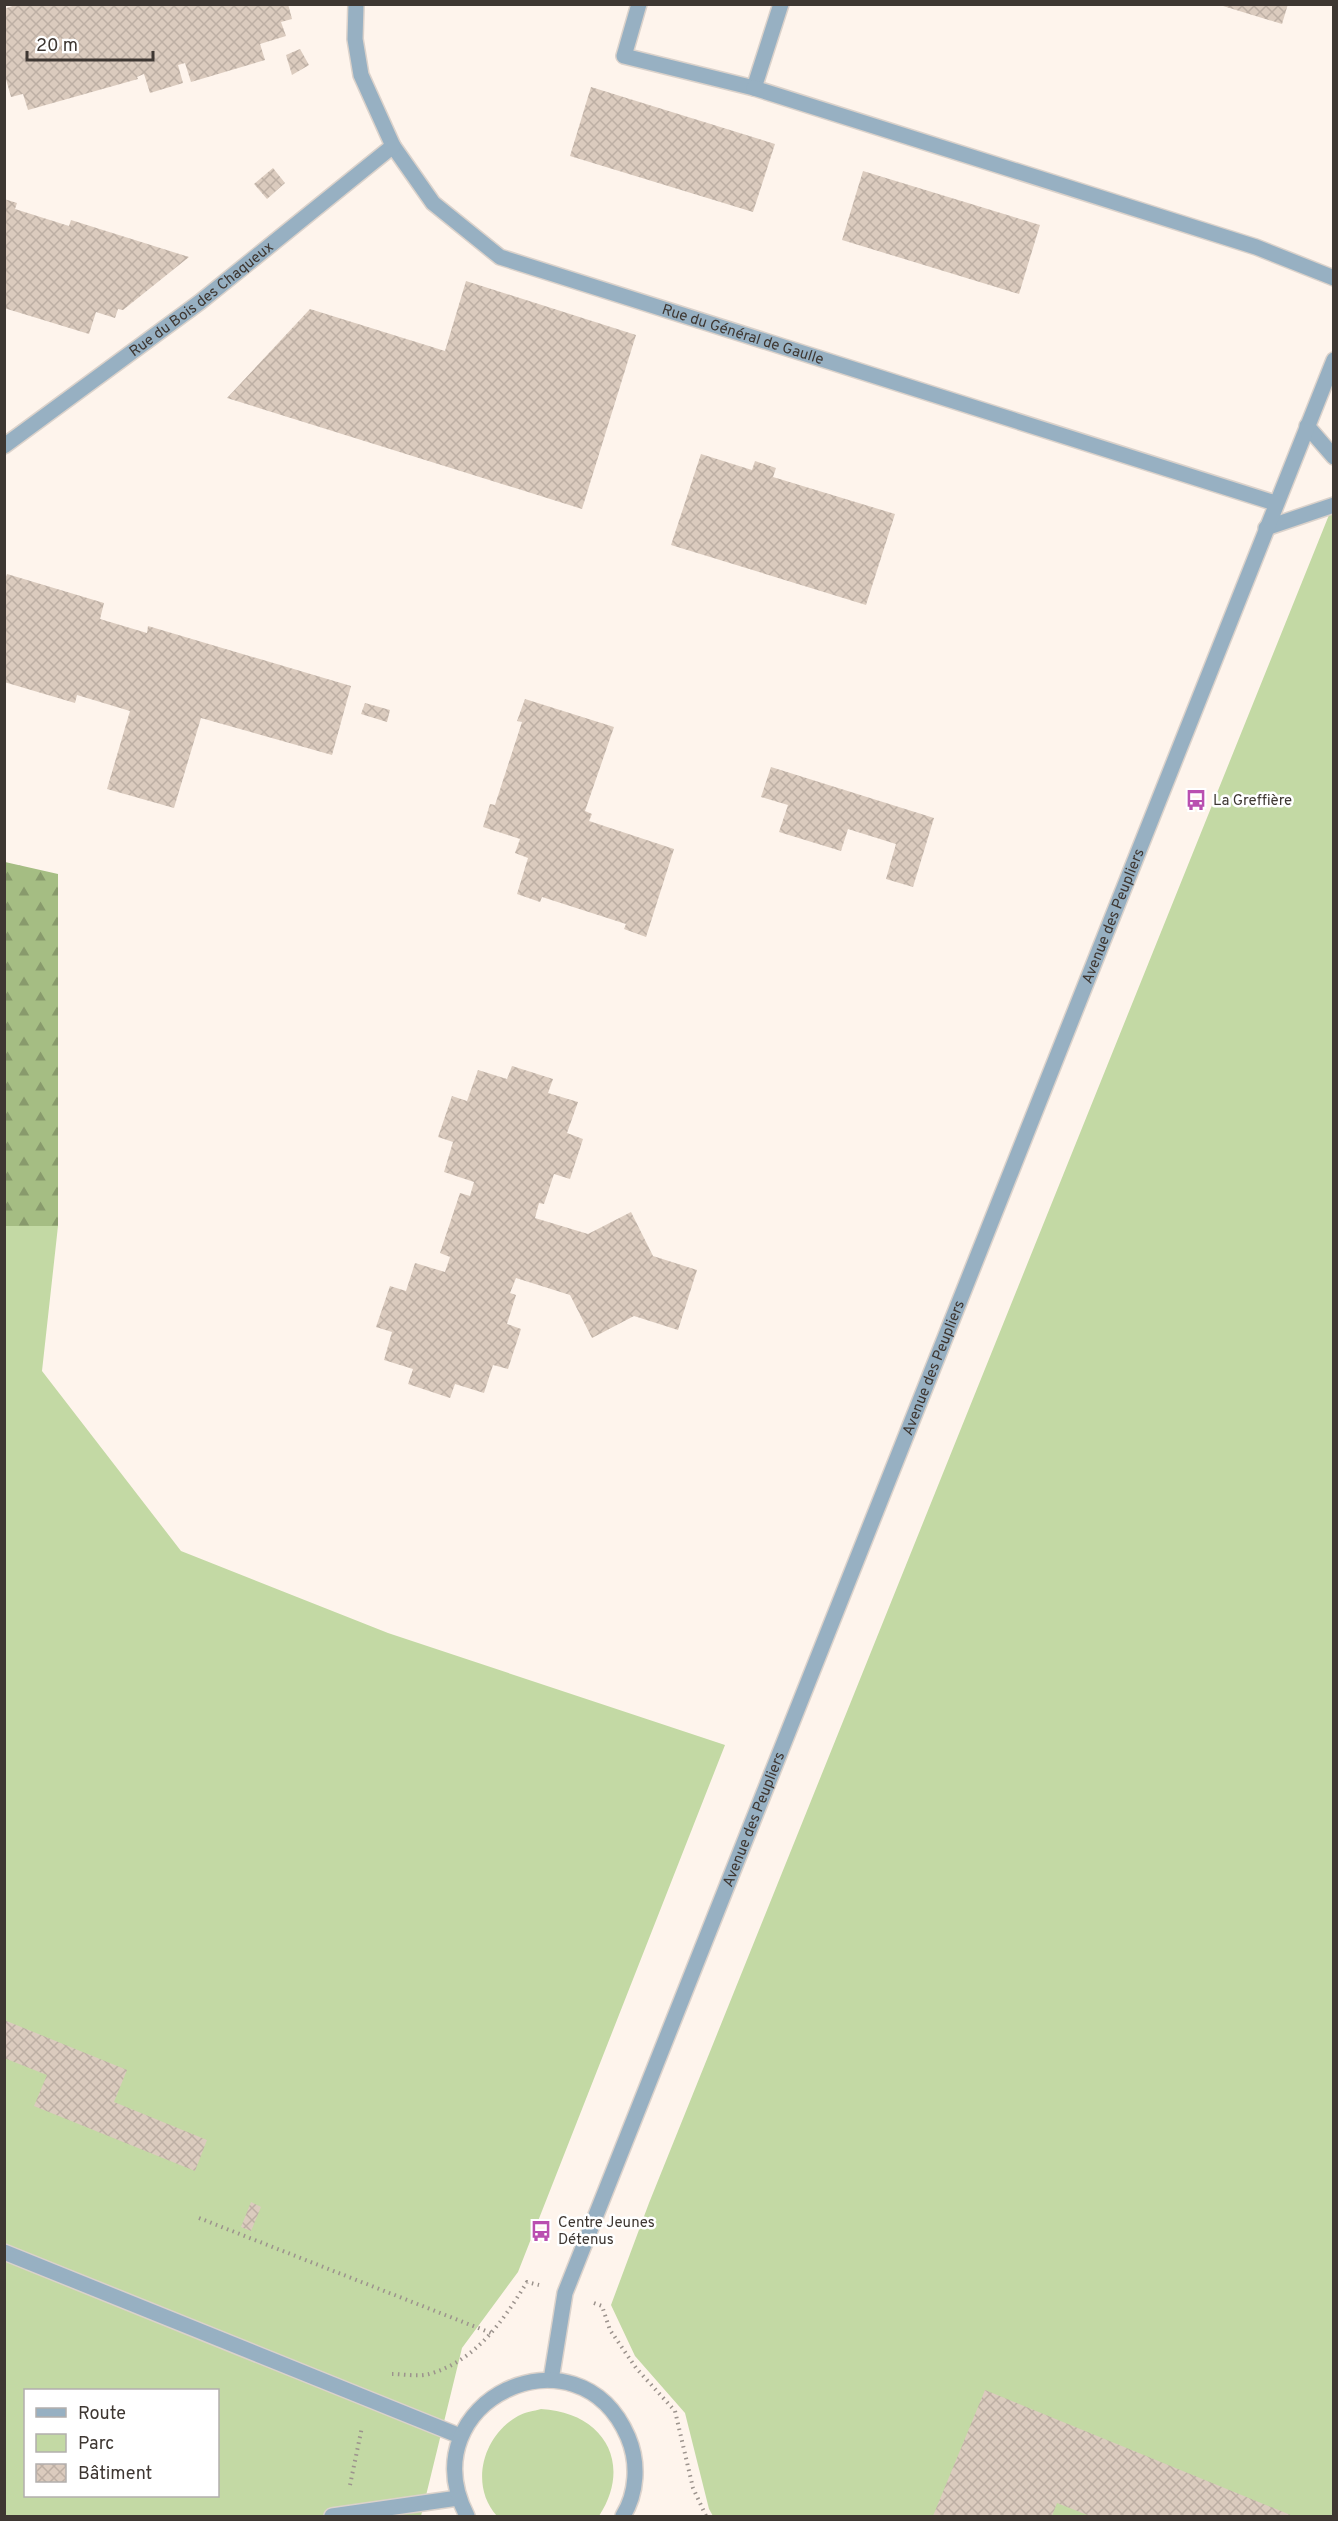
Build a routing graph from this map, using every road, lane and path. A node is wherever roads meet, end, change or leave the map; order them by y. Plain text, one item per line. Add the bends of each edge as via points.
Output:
1 (356, 4) edge
2 (639, 4) edge
3 (782, 4) edge
4 (754, 88) junction
5 (393, 146) junction
6 (1334, 278) edge
7 (1334, 360) edge
8 (1307, 426) junction
9 (4, 446) edge
10 (1334, 457) edge
11 (1275, 503) junction
12 (1334, 505) edge
13 (1266, 528) junction
14 (199, 2218) dead end
15 (4, 2252) edge
16 (491, 2333) dead end
17 (550, 2380) junction
18 (460, 2436) junction
19 (458, 2498) junction
20 (332, 2517) edge
21 (467, 2517) edge
22 (623, 2517) edge

1 - 5 street, Rue du Général de Gaulle via 355,39 361,75
2 - 4 street via 624,56
3 - 4 street
4 - 6 street via 1256,248
5 - 9 street, Rue du Bois des Chaqueux via 200,302
5 - 11 street, Rue du Général de Gaulle via 433,203 500,257
7 - 8 street, Avenue des Peupliers
8 - 10 street
8 - 11 street, Avenue des Peupliers
11 - 13 street, Avenue des Peupliers
12 - 13 street
13 - 17 street, Avenue des Peupliers via 565,2293
14 - 16 path
15 - 18 street
17 - 18 street via 522,2382 496,2393 475,2412
17 - 22 street via 579,2386 603,2401 622,2423 633,2449 636,2477
18 - 19 street via 454,2467
19 - 20 street
19 - 21 street

